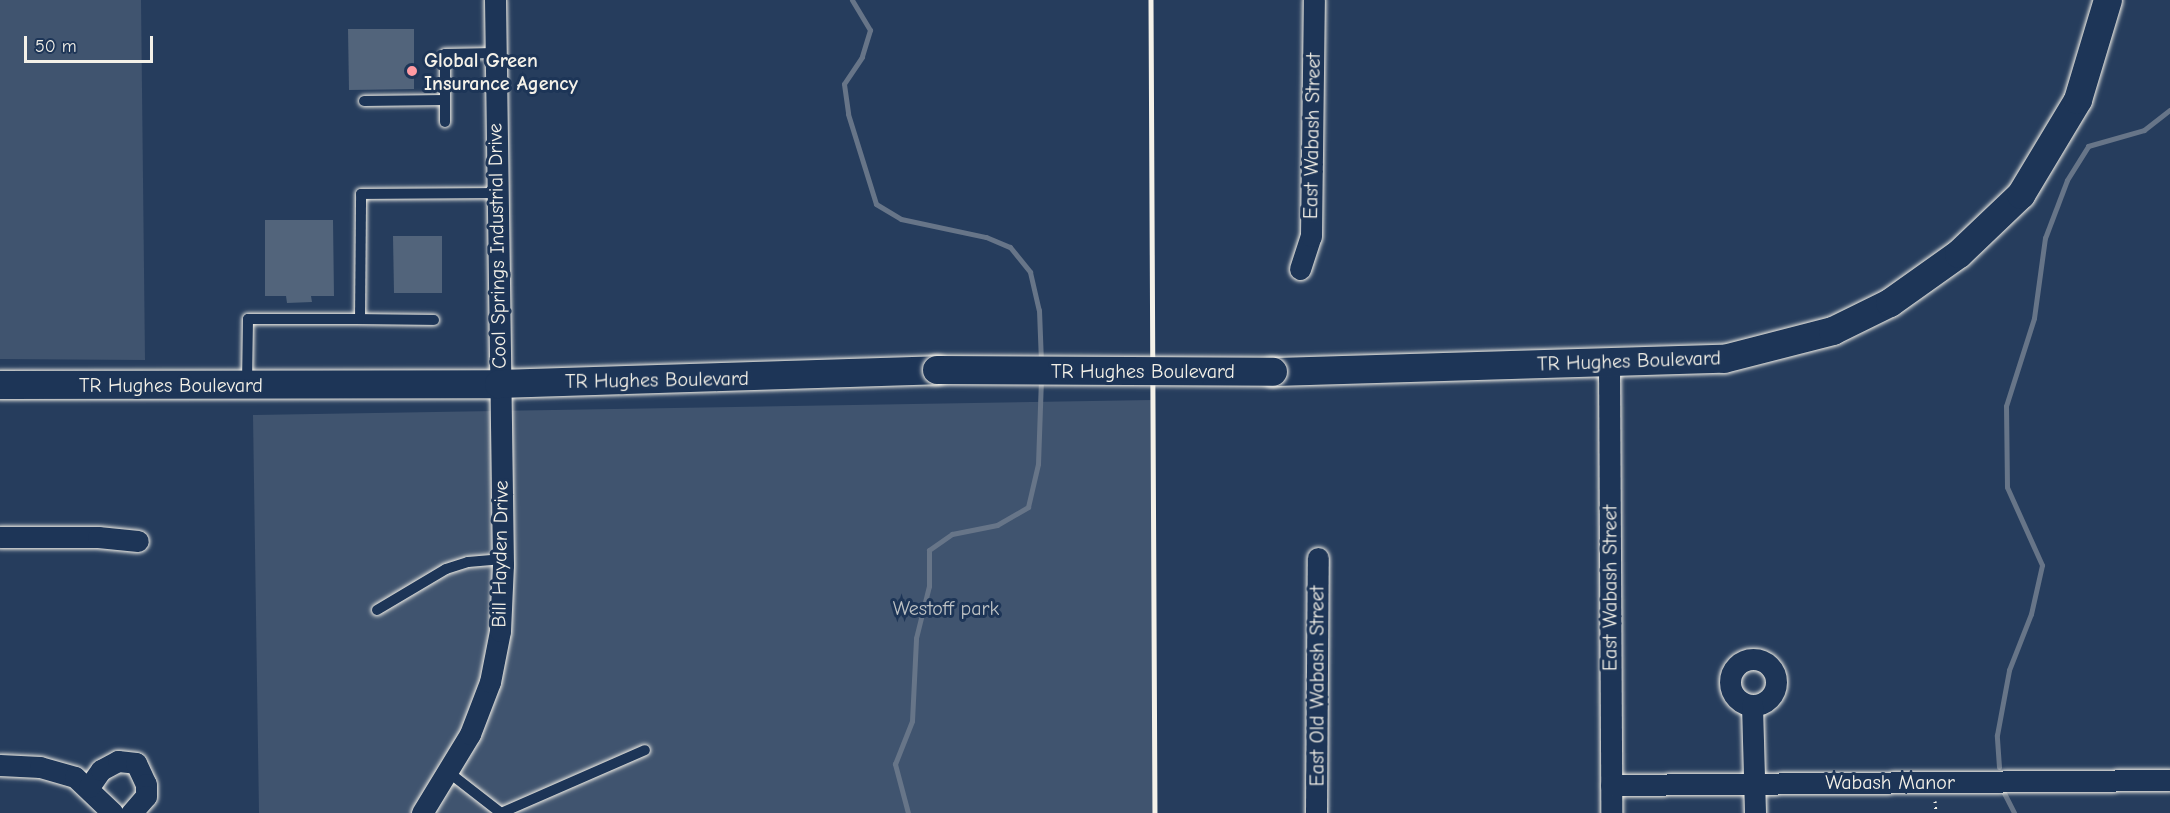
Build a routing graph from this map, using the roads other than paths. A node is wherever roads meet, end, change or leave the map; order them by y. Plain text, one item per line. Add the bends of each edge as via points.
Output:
1 (495, 0) edge
2 (1314, 0) edge
3 (2108, 0) edge
4 (495, 53) junction
5 (445, 100) junction
6 (363, 101) dead end
7 (445, 122) dead end
8 (496, 193) junction
9 (1300, 269) dead end
10 (360, 319) junction
11 (434, 320) dead end
12 (1610, 363) junction
13 (499, 384) junction
14 (0, 385) edge
15 (247, 385) junction
16 (0, 537) edge
17 (138, 541) dead end
18 (1318, 558) dead end
19 (503, 559) junction
20 (377, 610) dead end
21 (1752, 705) dead end
22 (645, 750) dead end
23 (0, 765) edge
24 (447, 771) junction
25 (2170, 780) edge
26 (1755, 783) junction
27 (1611, 785) junction
28 (89, 787) junction
29 (113, 813) edge
30 (131, 813) edge
31 (422, 813) edge
32 (501, 813) edge
33 (1316, 813) edge
34 (1611, 813) edge
35 (1755, 813) edge

1 - 4 street, Cool Springs Industrial Drive
2 - 9 street, East Wabash Street via 1311,236
3 - 12 main road, TR Hughes Boulevard via 2078,100 2021,195 1951,260 1890,303 1833,331 1724,359
4 - 5 lane via 445,54
4 - 8 street, Cool Springs Industrial Drive
5 - 6 lane
5 - 7 lane
8 - 10 lane via 361,194
8 - 13 street, Cool Springs Industrial Drive
10 - 11 lane
10 - 15 lane via 248,319
12 - 13 main road, TR Hughes Boulevard, bridge via 1273,372 937,370
12 - 27 street, East Wabash Street
13 - 15 main road, TR Hughes Boulevard
13 - 19 street, Bill Hayden Drive
14 - 15 main road, TR Hughes Boulevard
16 - 17 street
18 - 33 street, East Old Wabash Street
19 - 20 lane via 468,562 446,569
19 - 24 street, Bill Hayden Drive via 500,631 490,682 470,734
21 - 26 street
22 - 32 lane
23 - 28 street via 40,767 75,777
24 - 31 street, Bill Hayden Drive
24 - 32 lane
25 - 26 street, Wabash Manor
26 - 27 street, Wabash Manor
26 - 35 street
27 - 34 street, East Wabash Street
28 - 29 street
28 - 30 street via 100,770 118,761 136,763 146,784 146,796

